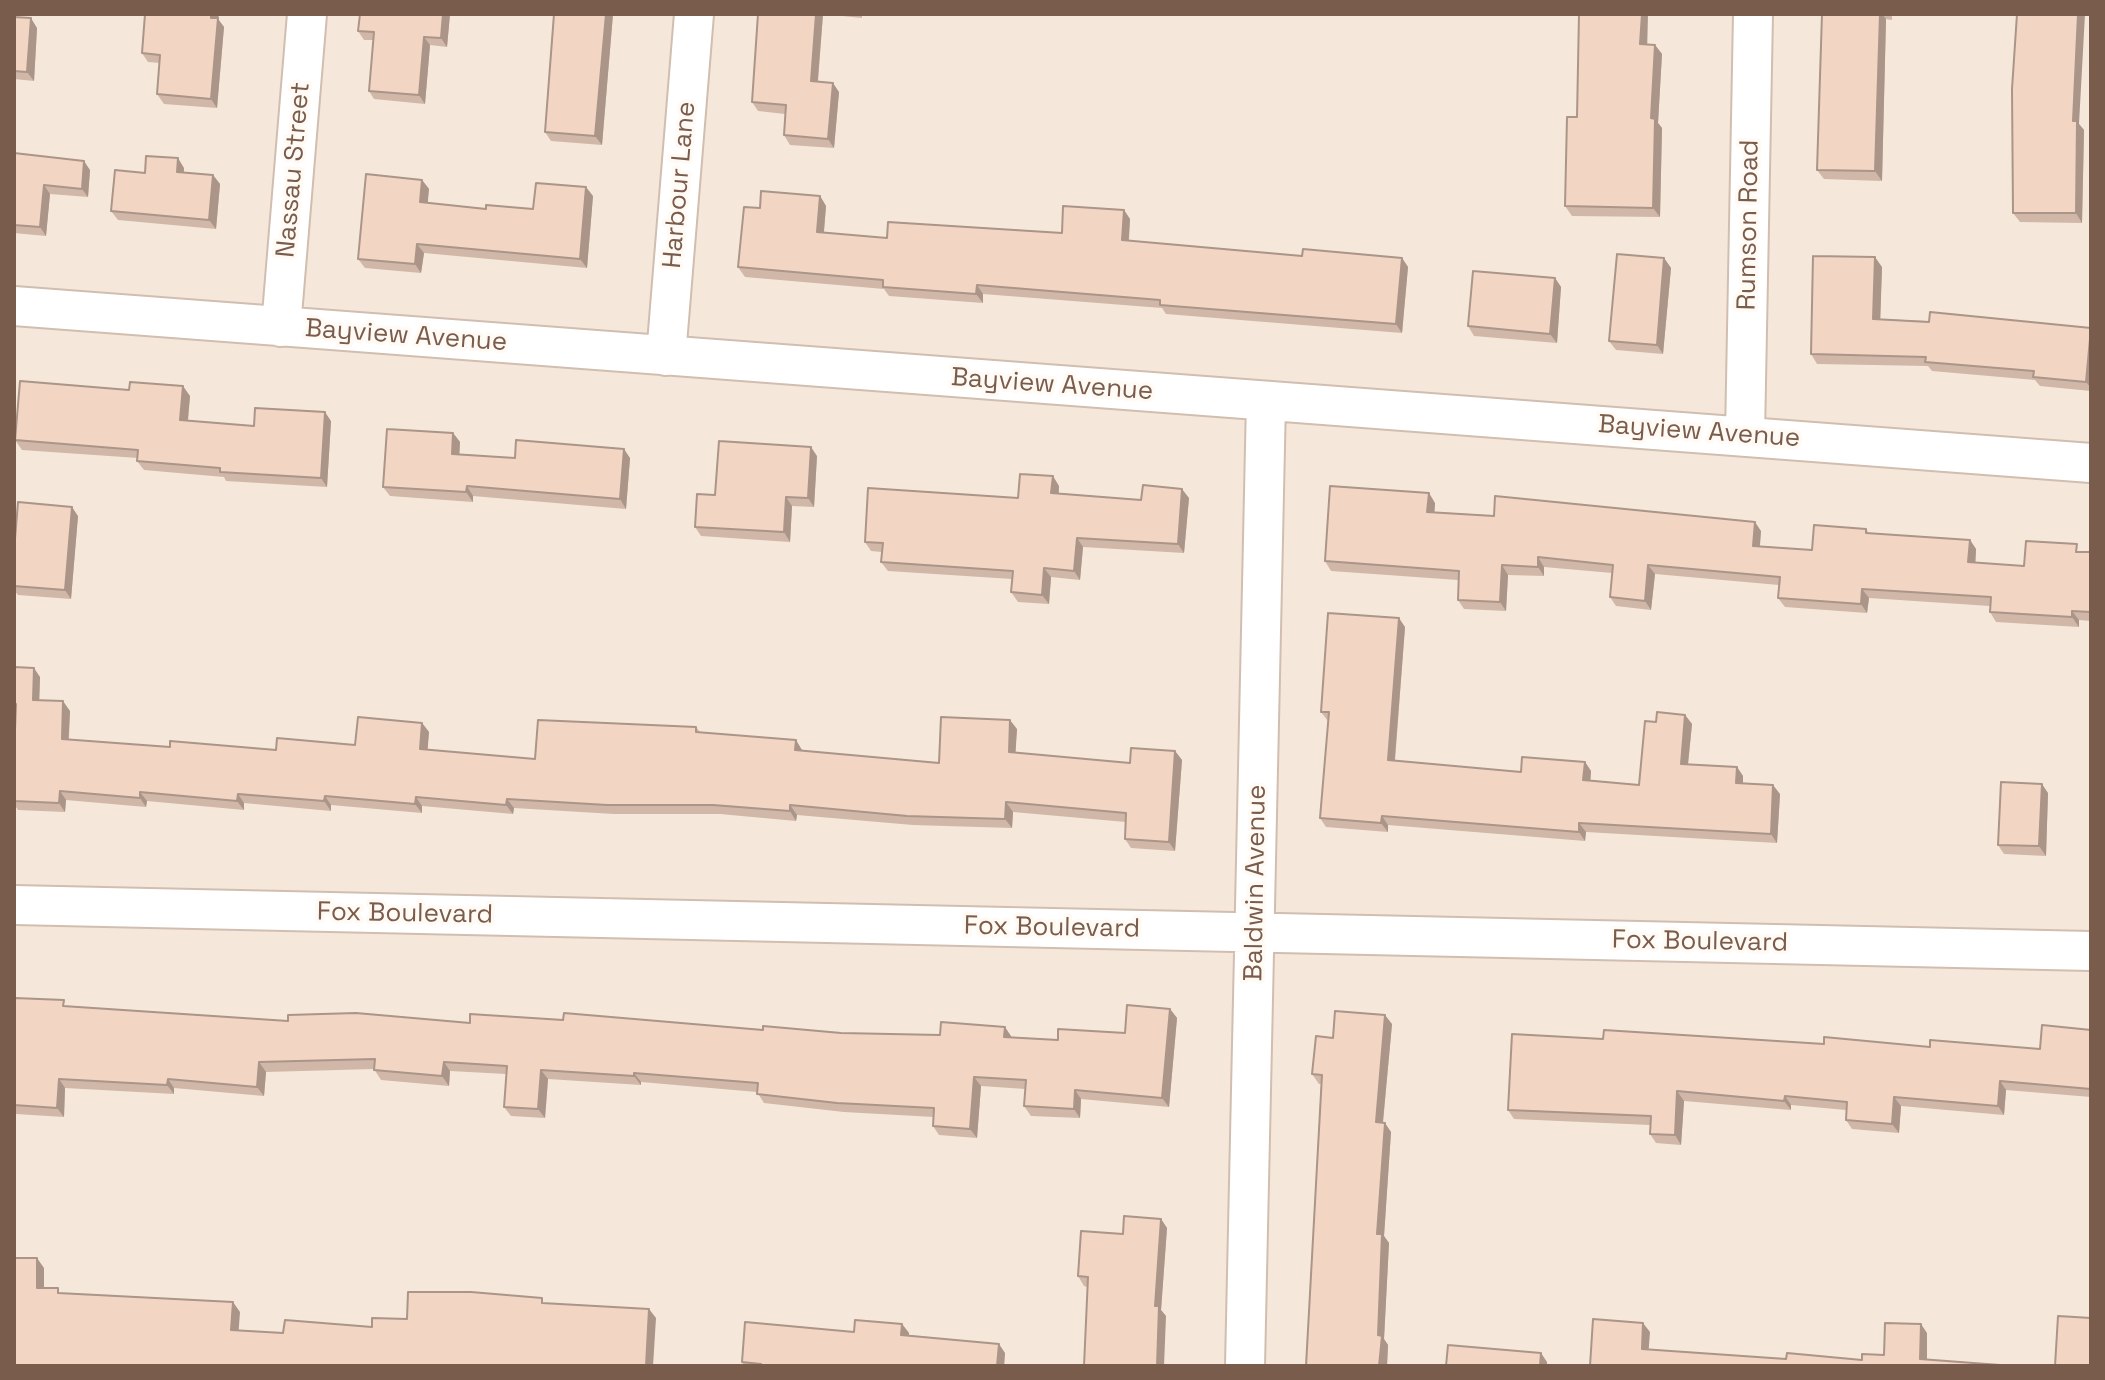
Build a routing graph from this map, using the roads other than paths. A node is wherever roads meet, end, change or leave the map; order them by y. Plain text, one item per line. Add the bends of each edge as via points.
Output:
1 (307, 14) edge
2 (694, 14) edge
3 (1753, 14) edge
4 (14, 306) edge
5 (281, 327) junction
6 (666, 356) junction
7 (1266, 401) junction
8 (1745, 435) junction
9 (2091, 463) edge
10 (14, 905) edge
11 (1255, 933) junction
12 (2091, 951) edge
13 (1245, 1366) edge

1 - 5 street, Nassau Street
2 - 6 street, Harbour Lane
3 - 8 street, Rumson Road
4 - 5 street, Bayview Avenue
5 - 6 street, Bayview Avenue
6 - 7 street, Bayview Avenue
7 - 8 street, Bayview Avenue
7 - 11 street, Baldwin Avenue
8 - 9 street, Bayview Avenue
10 - 11 street, Fox Boulevard
11 - 12 street, Fox Boulevard
11 - 13 street, Baldwin Avenue

